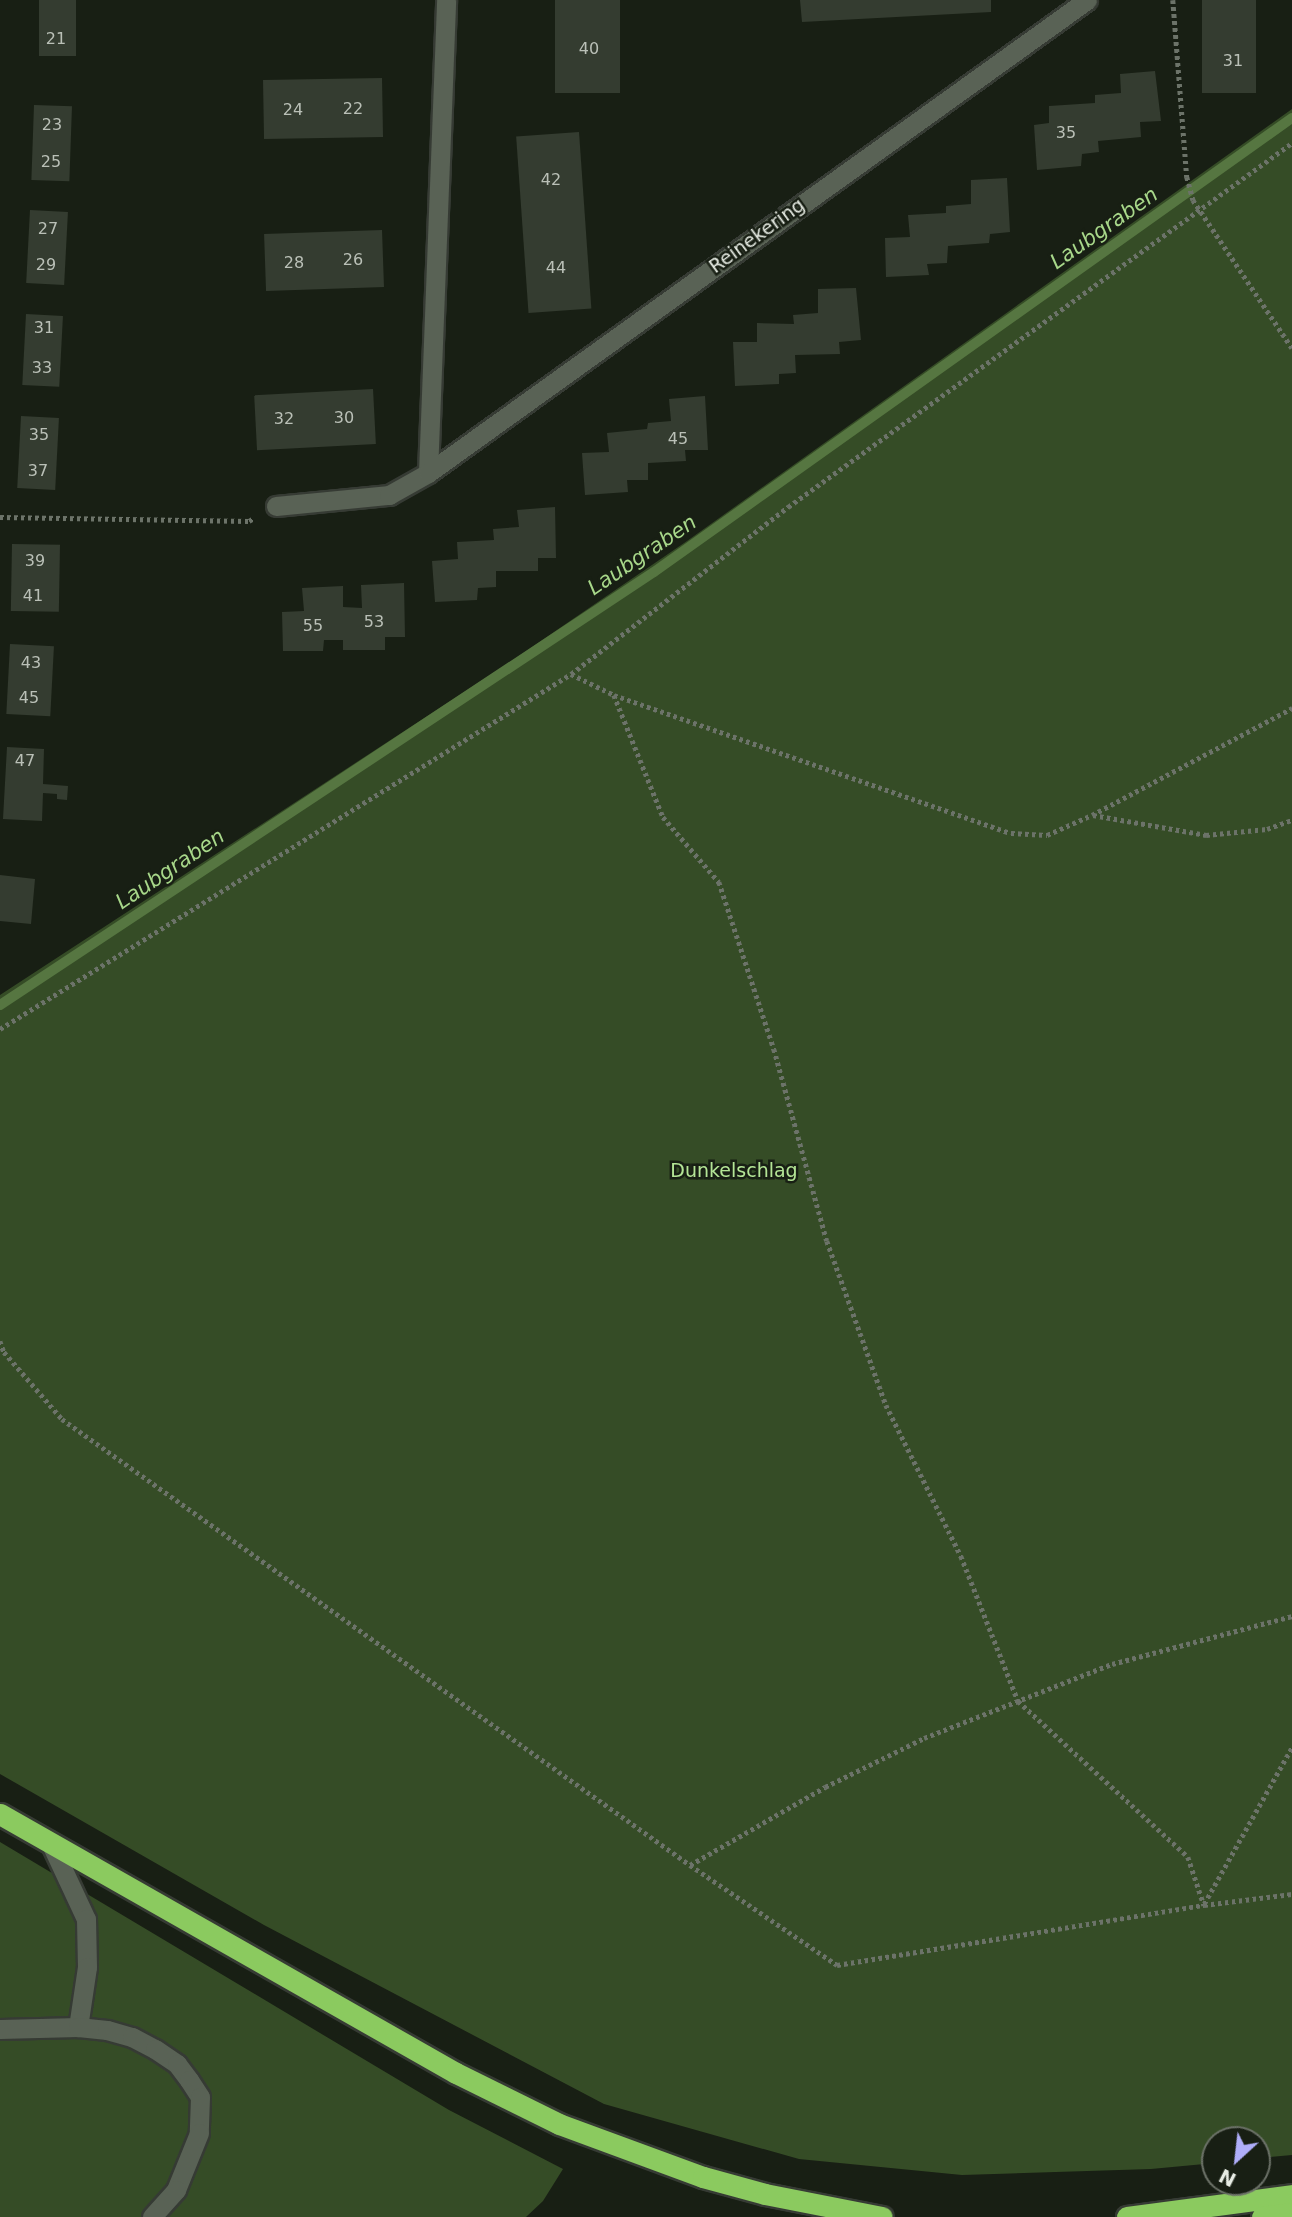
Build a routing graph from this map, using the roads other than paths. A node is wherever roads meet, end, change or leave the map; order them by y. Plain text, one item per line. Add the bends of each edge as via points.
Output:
1 (446, 0) edge
2 (1087, 0) edge
3 (428, 473) junction
4 (276, 506) road end
5 (0, 1814) edge
6 (51, 1844) junction
7 (78, 2027) junction
8 (0, 2029) edge
9 (1292, 2195) edge
10 (1292, 2213) edge
11 (152, 2217) edge
12 (883, 2217) edge
13 (1127, 2217) edge
14 (1262, 2217) edge

1 - 3 street
2 - 3 street, Reinekering
3 - 4 street, Reinekering via 388,495
5 - 6 highway
6 - 7 street via 86,1919 87,1967
6 - 12 highway via 456,2073 559,2124 703,2177
7 - 8 street
7 - 11 street via 132,2036 155,2049 177,2064 200,2097 199,2133 189,2164 176,2190
9 - 13 highway
10 - 14 highway

